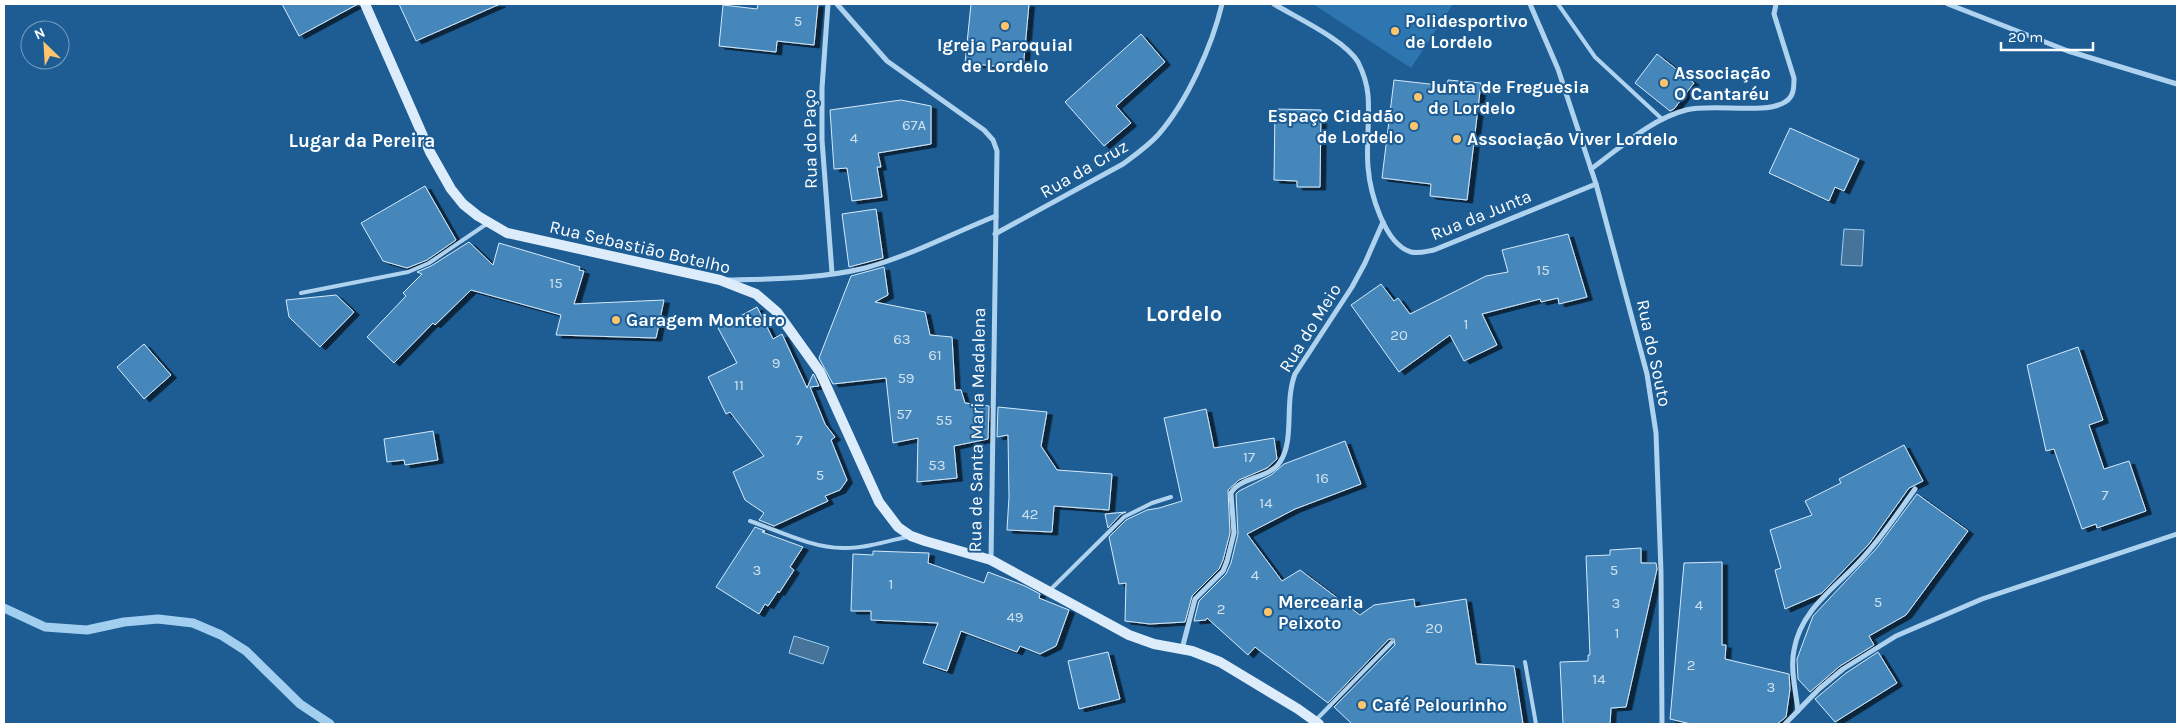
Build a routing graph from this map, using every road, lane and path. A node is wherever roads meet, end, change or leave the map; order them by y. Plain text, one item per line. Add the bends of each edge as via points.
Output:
1 (365, 4) edge
2 (828, 4) edge
3 (837, 4) edge
4 (1222, 4) edge
5 (1274, 4) edge
6 (1530, 4) edge
7 (1558, 4) edge
8 (1776, 4) edge
9 (1948, 4) edge
10 (2177, 84) edge
11 (1662, 119) junction
12 (1591, 169) junction
13 (1596, 184) junction
14 (996, 216) junction
15 (1383, 222) junction
16 (489, 223) junction
17 (996, 234) junction
18 (832, 274) junction
19 (720, 280) junction
20 (301, 293) dead end
21 (1915, 490) dead end
22 (1171, 497) dead end
23 (750, 520) dead end
24 (2177, 534) edge
25 (912, 536) junction
26 (991, 560) junction
27 (1048, 591) junction
28 (1392, 642) dead end
29 (1182, 649) junction
30 (1525, 662) dead end
31 (1798, 711) junction
32 (1317, 723) edge
33 (1536, 724) edge
34 (1662, 724) edge
35 (1785, 724) edge

1 - 16 main road, Rua Sebastião Botelho via 440,172 463,204
2 - 18 street, Rua do Paço via 822,140
3 - 14 street, Rua de Santa Maria Madalena via 887,61 984,130 993,140 997,151
4 - 17 street, Rua da Cruz via 1204,57 1171,119 1157,136 1123,164
5 - 15 street, Rua da Junta via 1342,45 1358,62 1368,95 1370,182
6 - 12 street, Rua do Souto via 1558,70
7 - 11 lane via 1595,57
8 - 11 street via 1774,14 1794,78 1791,97 1775,106 1695,108
9 - 10 street via 2068,51
11 - 12 street
12 - 13 street, Rua do Souto
13 - 15 street, Rua da Junta via 1423,252 1401,247
13 - 34 street, Rua do Souto via 1641,346 1655,425 1661,572
14 - 17 street, Rua de Santa Maria Madalena
14 - 18 street via 882,262
15 - 29 street, Rua do Meio via 1366,263 1295,374 1288,407 1288,446 1280,462 1231,493 1234,533 1227,561 1220,575 1195,599
16 - 19 main road, Rua Sebastião Botelho via 526,238
16 - 20 lane via 429,263 408,272
17 - 26 street, Rua de Santa Maria Madalena
18 - 19 street
19 - 25 main road, Rua Sebastião Botelho via 760,298 787,325 828,388 880,502 898,527
21 - 31 street via 1867,554 1804,620 1793,658
22 - 27 lane via 1124,517
23 - 25 lane via 818,545 842,548
24 - 31 street via 1982,599 1896,636 1843,669
25 - 26 main road, Rua Sebastião Botelho
26 - 27 main road, Rua de Santa Maria Madalena
27 - 29 main road, Rua de Santa Maria Madalena via 1129,636
28 - 32 lane
29 - 32 main road, Rua de Santa Maria Madalena via 1220,662
30 - 33 lane
31 - 35 street

